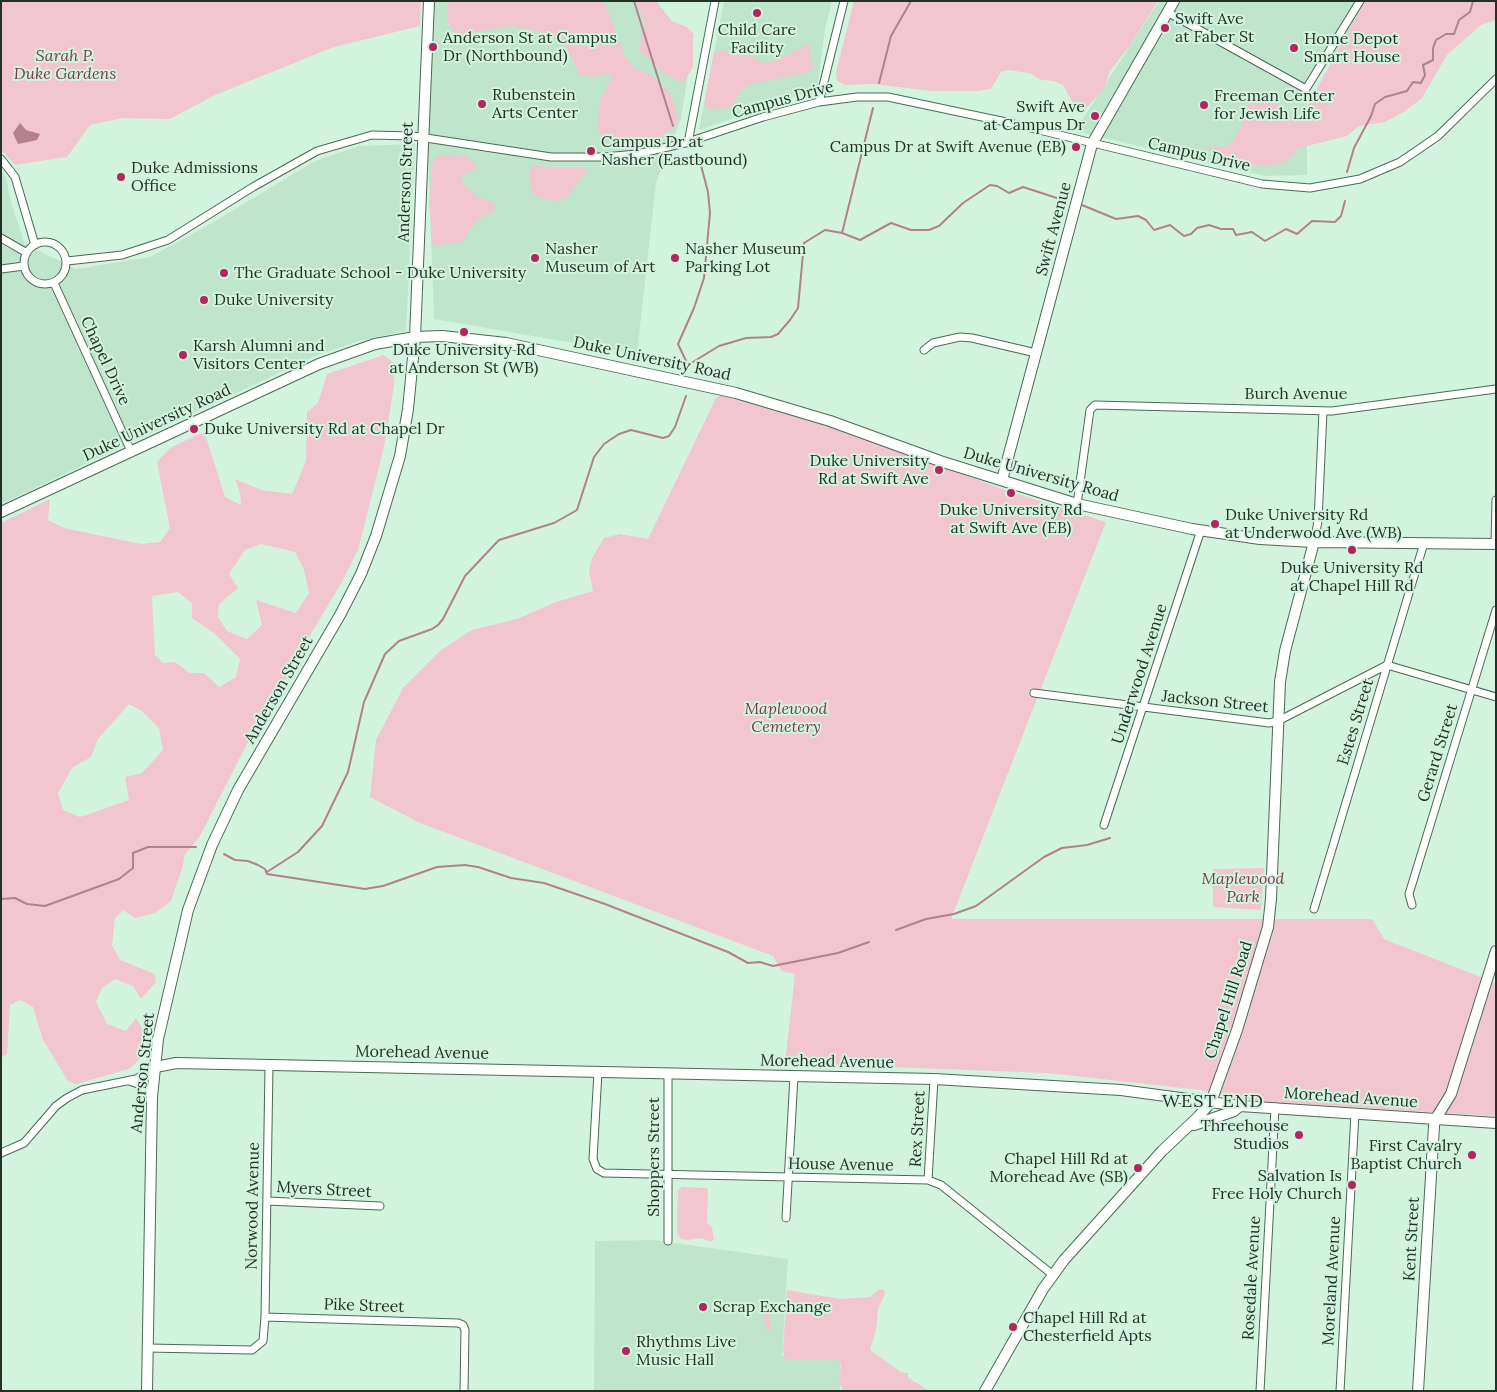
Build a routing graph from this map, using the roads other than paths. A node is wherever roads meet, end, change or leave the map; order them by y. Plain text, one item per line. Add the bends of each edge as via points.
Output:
1 (429, 1) edge
2 (715, 1) edge
3 (844, 1) edge
4 (1174, 1) edge
5 (1360, 1) edge
6 (1167, 12) junction
7 (1496, 78) edge
8 (819, 102) junction
9 (423, 138) junction
10 (688, 143) junction
11 (1092, 144) junction
12 (1, 160) edge
13 (1, 238) edge
14 (35, 244) junction
15 (26, 253) junction
16 (67, 261) junction
17 (24, 266) junction
18 (1, 269) edge
19 (54, 283) junction
20 (415, 337) junction
21 (924, 350) dead end
22 (1036, 354) junction
23 (1496, 389) edge
24 (1323, 411) junction
25 (131, 451) junction
26 (1002, 480) junction
27 (1496, 500) edge
28 (1077, 504) junction
29 (1, 512) edge
30 (1200, 530) junction
31 (1314, 542) junction
32 (1424, 543) junction
33 (1495, 544) edge
34 (1496, 610) edge
35 (1387, 664) junction
36 (1472, 690) junction
37 (1034, 693) dead end
38 (1496, 697) edge
39 (1144, 708) junction
40 (1278, 721) junction
41 (1104, 825) dead end
42 (1412, 905) dead end
43 (1314, 909) dead end
44 (1496, 951) edge
45 (269, 1066) junction
46 (156, 1067) junction
47 (598, 1072) junction
48 (668, 1074) junction
49 (794, 1076) junction
50 (934, 1080) junction
51 (129, 1081) junction
52 (152, 1097) junction
53 (1211, 1102) junction
54 (1240, 1106) junction
55 (1275, 1107) junction
56 (1355, 1113) junction
57 (1436, 1120) junction
58 (1496, 1123) edge
59 (1182, 1131) junction
60 (1, 1153) edge
61 (668, 1175) junction
62 (788, 1178) junction
63 (928, 1180) junction
64 (268, 1201) junction
65 (380, 1206) dead end
66 (786, 1218) dead end
67 (668, 1241) dead end
68 (1053, 1275) junction
69 (265, 1317) junction
70 (147, 1348) junction
71 (147, 1391) edge
72 (464, 1391) edge
73 (985, 1391) edge
74 (1260, 1391) edge
75 (1340, 1391) edge
76 (1418, 1391) edge

1 - 9 street, Anderson Street
2 - 10 street
3 - 8 street
4 - 6 street, Swift Avenue
5 - 6 street via 1306,89
6 - 11 street, Swift Avenue
7 - 11 street, Campus Drive via 1438,136 1412,155 1382,171 1335,185 1297,188 1262,184
8 - 10 street, Campus Drive
8 - 11 street, Campus Drive via 870,96 912,101
9 - 10 street, Campus Drive via 568,158 637,154
9 - 16 street, Campus Drive via 372,135 326,147 252,187 168,240 122,255
9 - 20 street, Anderson Street
11 - 22 street, Swift Avenue
12 - 14 street via 15,177
13 - 15 street
14 - 15 street
14 - 16 street via 56,244
15 - 17 street
16 - 19 street via 64,274
17 - 18 street
17 - 19 street via 34,282 41,285
19 - 25 street, Chapel Drive
20 - 25 street, Duke University Road via 357,349 319,364
20 - 26 street, Duke University Road via 463,337 506,343 736,393 830,421
20 - 46 street, Anderson Street via 402,449 376,536 340,615 238,790 212,845 179,943 158,1039
21 - 22 street via 934,342 960,337
22 - 26 street, Swift Avenue
23 - 24 street, Burch Avenue
24 - 28 street, Burch Avenue via 1095,405 1090,410
24 - 31 street via 1318,521
25 - 29 street, Duke University Road
26 - 28 street, Duke University Road
27 - 33 street
28 - 30 street, Duke University Road
30 - 31 street, Duke University Road via 1260,540
30 - 39 street, Underwood Avenue
31 - 32 street, Duke University Road
31 - 40 street, Chapel Hill Road via 1283,663
32 - 33 street, Duke University Road
32 - 35 street, Estes Street
34 - 36 street, Gerard Street
35 - 36 street
35 - 40 street, Jackson Street
35 - 43 street, Estes Street
36 - 38 street
36 - 42 street, Gerard Street via 1410,894
37 - 39 street, Jackson Street
39 - 40 street, Jackson Street via 1269,723
39 - 41 street, Underwood Avenue
40 - 53 street, Chapel Hill Road via 1268,928
44 - 57 street, Kent Street via 1451,1094
45 - 46 street, Morehead Avenue via 176,1063
45 - 47 street, Morehead Avenue
45 - 64 street, Norwood Avenue
46 - 51 street
46 - 52 street, Anderson Street
47 - 48 street, Morehead Avenue
47 - 61 street, House Avenue via 593,1159 597,1170 604,1173
48 - 49 street, Morehead Avenue
48 - 61 street, Shoppers Street
49 - 50 street, Morehead Avenue
49 - 62 street
50 - 53 street, Morehead Avenue via 1120,1090
50 - 63 street, Rex Street
51 - 52 street via 141,1085
51 - 60 street via 82,1090 67,1098 24,1143
52 - 70 street, Anderson Street
53 - 54 street, Morehead Avenue
53 - 59 street, Chapel Hill Road
54 - 55 street, Morehead Avenue
54 - 59 street
55 - 56 street, Morehead Avenue
55 - 74 street, Rosedale Avenue
56 - 57 street, Morehead Avenue
56 - 75 street, Moreland Avenue
57 - 58 street, Morehead Avenue
57 - 76 street, Kent Street
59 - 68 street, Chapel Hill Road via 1075,1246
61 - 62 street, House Avenue
61 - 67 street, Shoppers Street
62 - 63 street, House Avenue
62 - 66 street
63 - 68 street, House Avenue via 941,1185
64 - 65 street, Myers Street
64 - 69 street, Norwood Avenue
68 - 73 street, Chapel Hill Road
69 - 70 street, Norwood Avenue via 262,1341 252,1350
69 - 72 street, Pike Street via 452,1322 463,1325
70 - 71 street, Anderson Street

